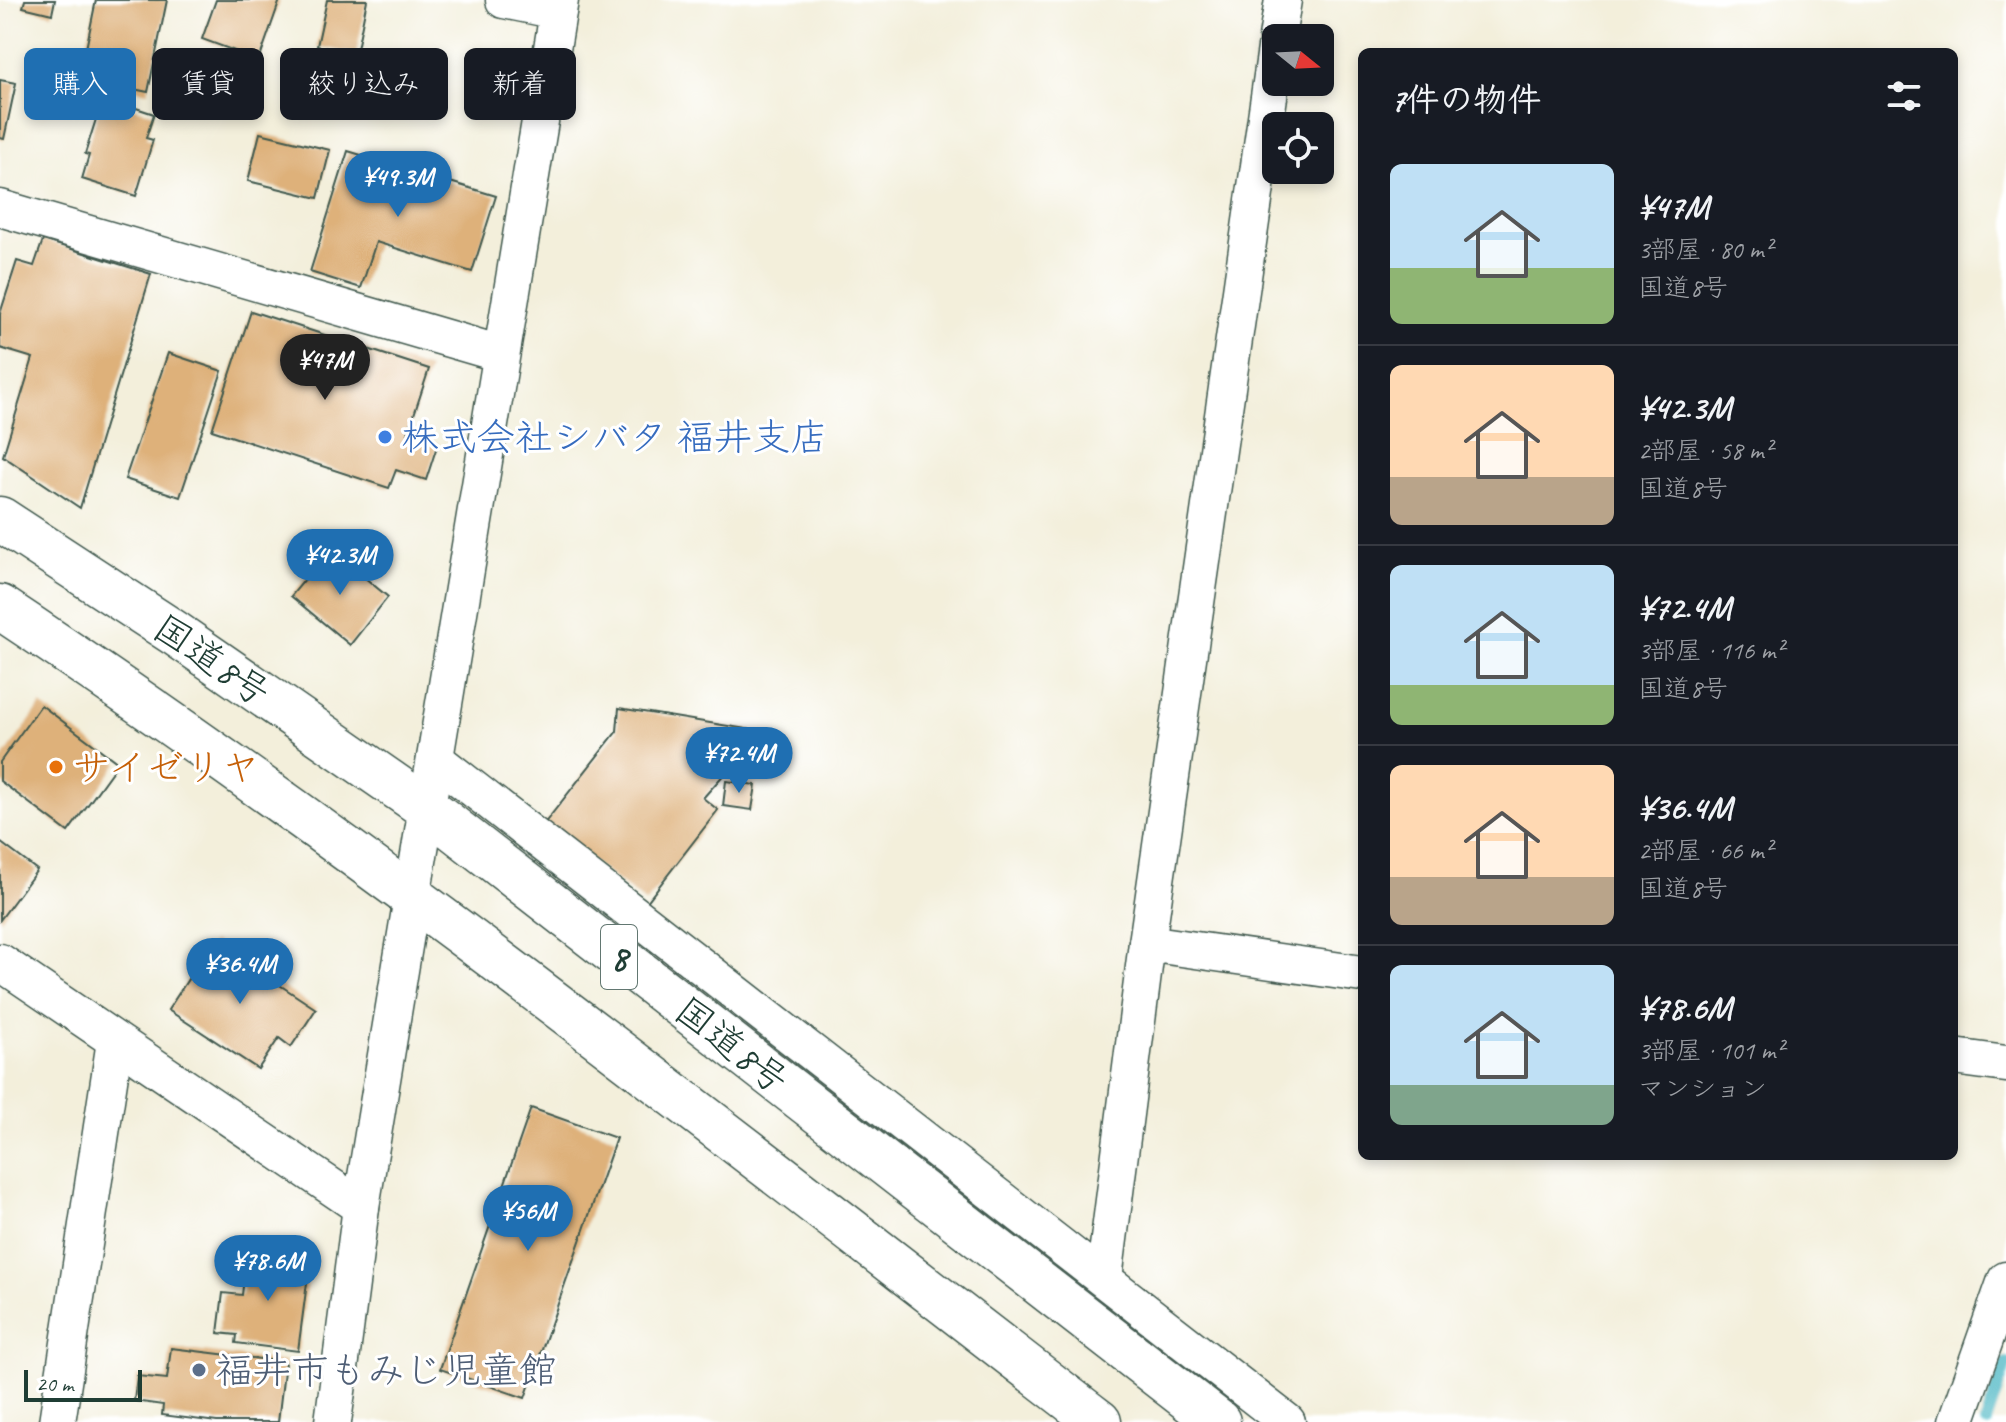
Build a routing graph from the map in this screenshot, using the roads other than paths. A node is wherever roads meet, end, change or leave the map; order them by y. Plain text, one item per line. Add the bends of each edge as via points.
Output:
1 (504, 0) edge
2 (1283, 0) edge
3 (559, 5) edge
4 (1279, 24) edge
5 (1269, 96) edge
6 (0, 208) edge
7 (501, 354) junction
8 (0, 519) edge
9 (0, 607) edge
10 (435, 759) junction
11 (427, 808) junction
12 (413, 895) junction
13 (1147, 943) junction
14 (0, 962) edge
15 (1358, 973) edge
16 (115, 1041) junction
17 (1958, 1058) edge
18 (2006, 1064) edge
19 (361, 1207) junction
20 (1104, 1278) junction
21 (2006, 1280) edge
22 (57, 1422) edge
23 (333, 1422) edge
24 (1099, 1422) edge
25 (1218, 1422) edge
26 (1287, 1422) edge
27 (1956, 1422) edge

1 - 3 street
2 - 4 street
3 - 7 street
5 - 13 street
6 - 7 street
7 - 10 street
8 - 11 highway, 国道8号 / 8
9 - 12 highway, 国道8号 / 8 via 129,692
10 - 11 street
10 - 20 street
11 - 12 street
11 - 25 highway, 国道8号 / 8
12 - 19 street
12 - 24 highway, 国道8号 / 8
13 - 15 street
13 - 20 street
14 - 16 street
16 - 19 street
16 - 22 street
17 - 18 street
19 - 23 street
20 - 26 street
21 - 27 street

